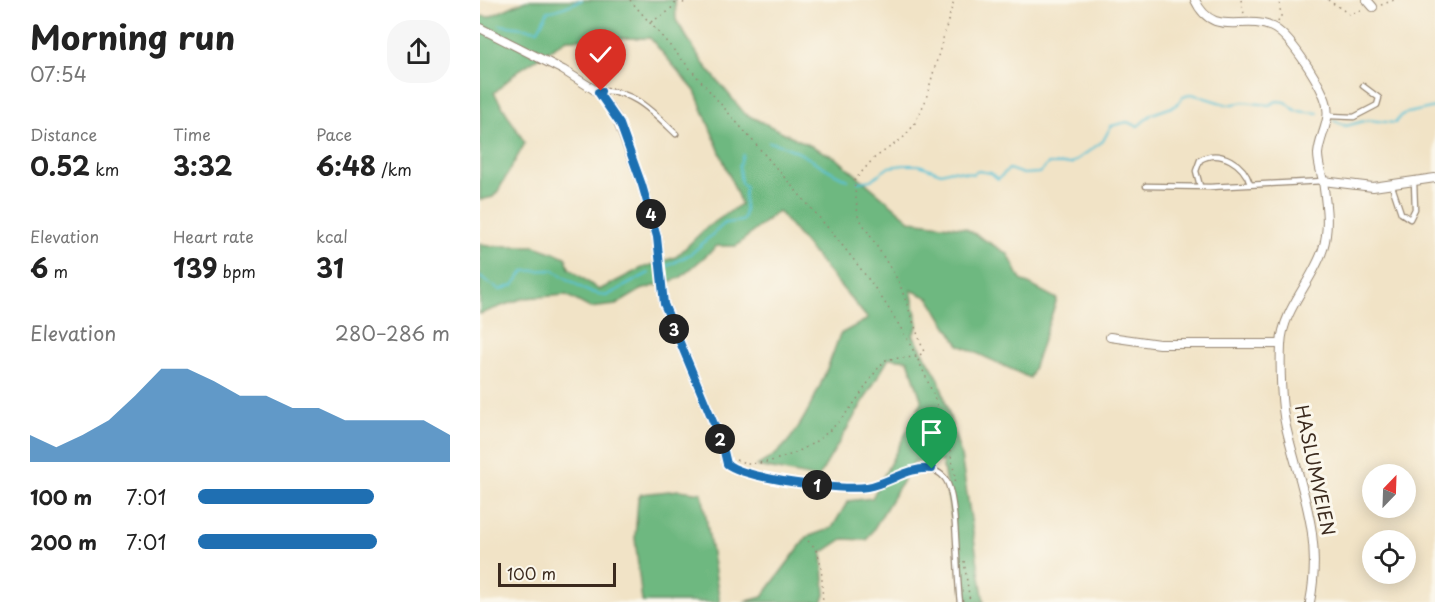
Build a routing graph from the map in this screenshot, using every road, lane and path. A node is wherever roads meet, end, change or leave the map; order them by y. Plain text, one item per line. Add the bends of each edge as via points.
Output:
1 (630, 0) edge
2 (677, 0) edge
3 (954, 0) edge
4 (1195, 0) edge
5 (1241, 0) edge
6 (1279, 0) edge
7 (1328, 0) edge
8 (1394, 0) edge
9 (688, 4) dead end
10 (1370, 4) edge
11 (650, 22) junction
12 (1245, 24) junction
13 (480, 28) edge
14 (1274, 28) junction
15 (1363, 86) dead end
16 (598, 92) junction
17 (1329, 116) junction
18 (676, 134) dead end
19 (1435, 178) edge
20 (1323, 181) junction
21 (1414, 182) junction
22 (1250, 184) junction
23 (1146, 186) dead end
24 (1200, 186) junction
25 (1392, 186) junction
26 (1110, 337) dead end
27 (1281, 344) junction
28 (917, 357) junction
29 (727, 460) junction
30 (957, 492) dead end
31 (808, 541) dead end
32 (964, 559) dead end
33 (823, 602) edge
34 (960, 602) edge
35 (970, 602) edge
36 (1310, 602) edge

1 - 11 path
2 - 9 path
2 - 11 path via 669,11
3 - 28 path via 925,102 914,125 873,159 854,182 858,216 899,282 924,352
4 - 12 street via 1202,12 1215,21
5 - 12 path
6 - 14 path via 1281,16
7 - 10 path via 1349,14
8 - 10 path
11 - 28 path via 856,260 886,302
12 - 14 street
13 - 16 street
14 - 17 street via 1319,86
15 - 17 lane via 1379,98 1377,105 1354,117
16 - 18 lane via 614,91 628,96 655,112
16 - 29 street via 620,124 642,185 657,237 664,304
17 - 20 street, HASLUMVEIEN via 1318,156
19 - 21 street
20 - 22 lane
20 - 25 street via 1359,187
20 - 27 street, HASLUMVEIEN via 1328,223 1323,249 1290,316
21 - 25 street
21 - 25 lane via 1415,209 1410,219 1401,213
22 - 24 lane
22 - 24 lane via 1240,166 1224,157 1208,156 1197,166
23 - 24 lane
26 - 27 street via 1160,344
27 - 36 street, HASLUMVEIEN via 1286,425 1312,521 1315,568
28 - 29 path via 886,358 847,415 801,452 755,464
28 - 30 path via 943,424
29 - 34 lane via 747,472 846,489 882,483 916,469 940,473 950,492
31 - 33 path via 815,545 820,562
32 - 35 path

